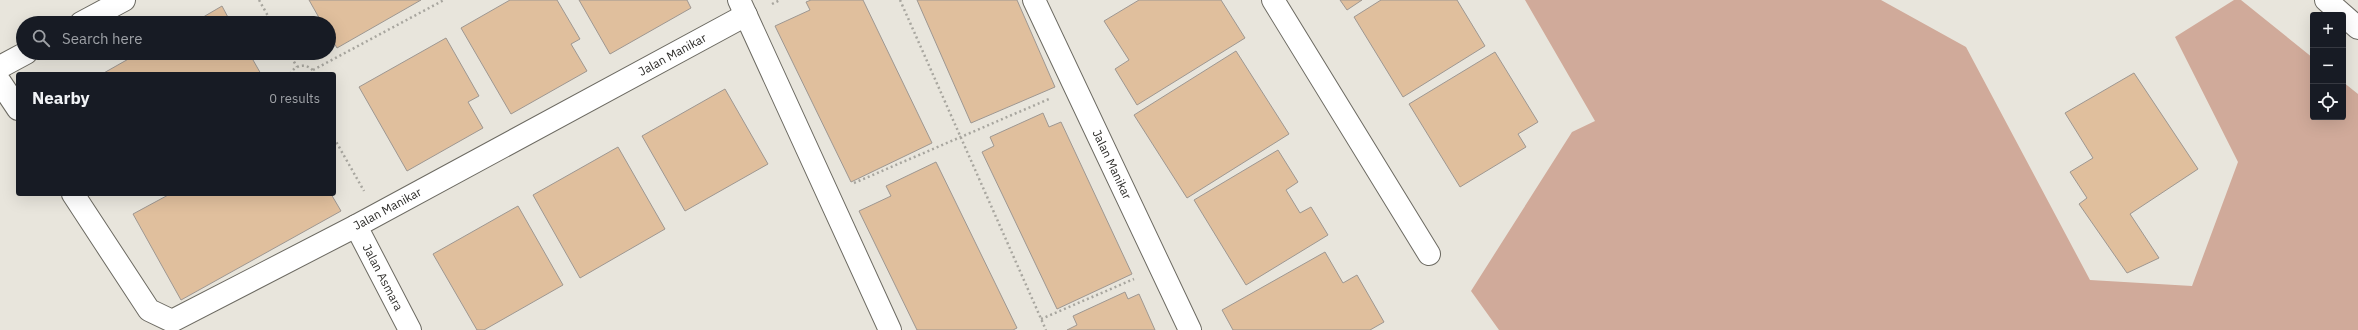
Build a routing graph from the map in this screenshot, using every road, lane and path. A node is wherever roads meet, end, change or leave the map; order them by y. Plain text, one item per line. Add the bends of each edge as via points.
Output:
1 (124, 0) edge
2 (259, 0) edge
3 (444, 0) edge
4 (900, 0) edge
5 (1034, 0) edge
6 (1273, 0) edge
7 (2326, 0) edge
8 (742, 8) edge
9 (95, 16) edge
10 (268, 16) edge
11 (2358, 28) edge
12 (16, 58) edge
13 (336, 58) edge
14 (294, 60) edge
15 (332, 60) edge
16 (297, 66) junction
17 (0, 67) edge
18 (313, 70) joint
19 (292, 72) edge
20 (0, 82) edge
21 (1075, 87) junction
22 (16, 107) edge
23 (961, 137) junction
24 (336, 142) edge
25 (828, 194) junction
26 (74, 196) edge
27 (377, 214) junction
28 (356, 226) junction
29 (1429, 254) dead end
30 (1160, 267) junction
31 (1041, 319) junction
32 (410, 330) edge
33 (890, 330) edge
34 (1046, 330) edge
35 (1190, 330) edge

1 - 9 street
2 - 10 path
3 - 13 path
4 - 23 path
5 - 21 street, Jalan Manikar
6 - 29 street
7 - 11 street
8 - 25 street, Jalan Manikar
8 - 27 street, Jalan Manikar
12 - 17 street
14 - 16 path
15 - 18 path
16 - 18 path via 306,66
16 - 19 path
20 - 22 street
21 - 23 path
21 - 30 street, Jalan Manikar
23 - 25 path
23 - 31 path
24 - 27 path
25 - 33 street, Jalan Manikar
26 - 28 street, Jalan Manikar via 149,310 172,321
27 - 28 street, Jalan Manikar
28 - 32 street, Jalan Asmara
30 - 31 path
30 - 35 street, Jalan Manikar
31 - 34 path

